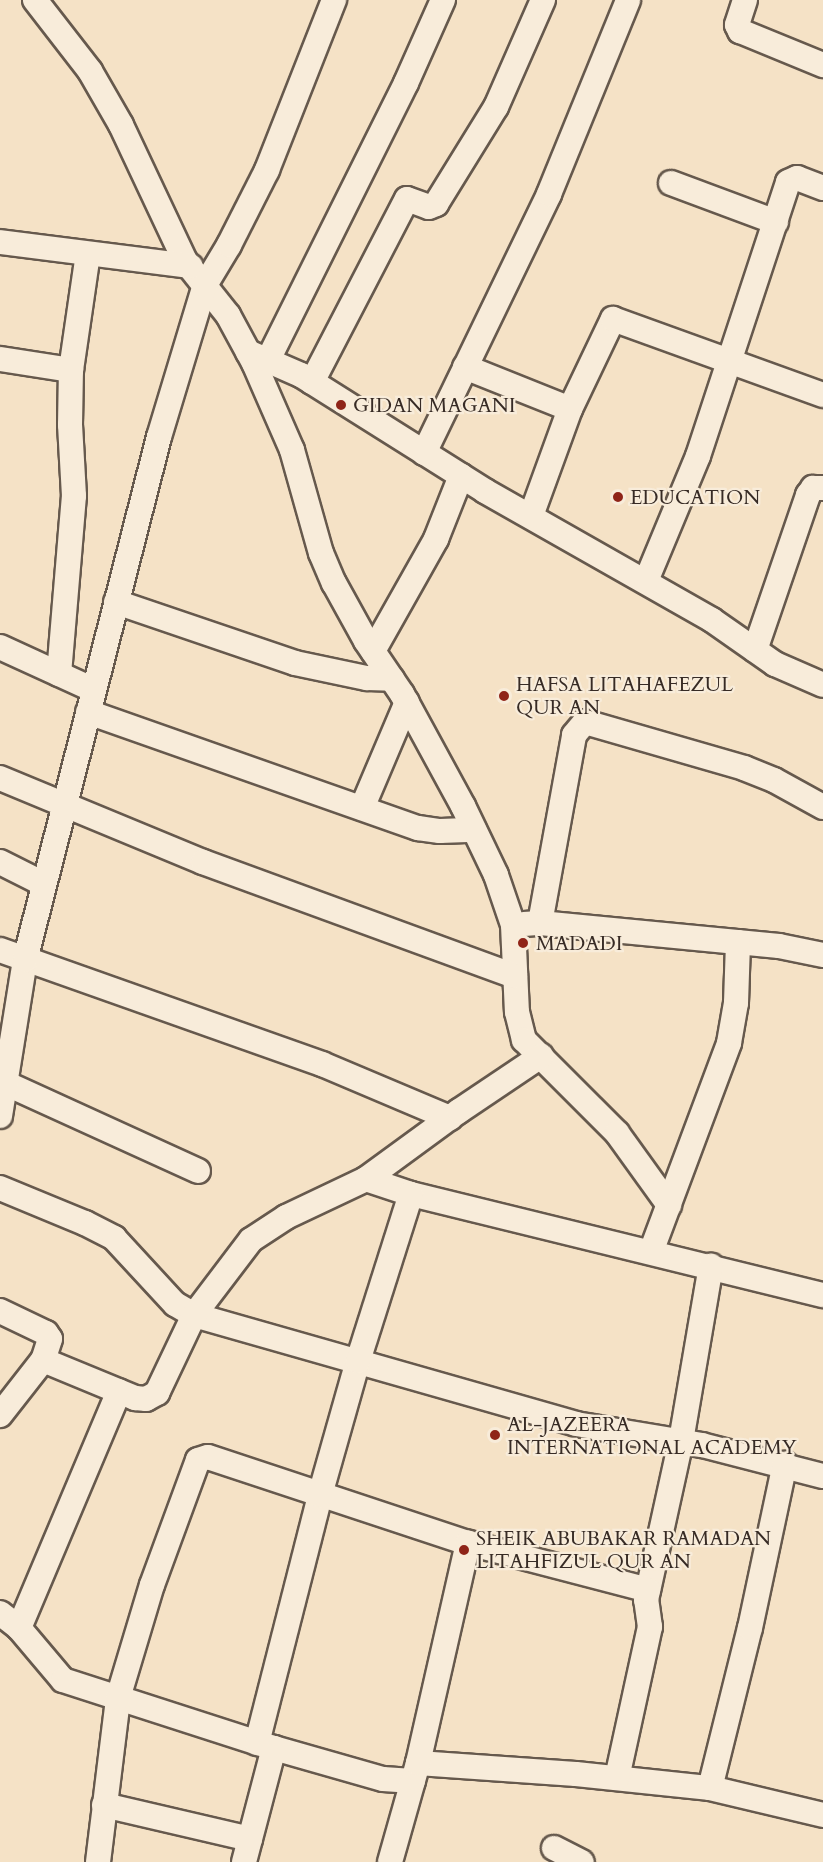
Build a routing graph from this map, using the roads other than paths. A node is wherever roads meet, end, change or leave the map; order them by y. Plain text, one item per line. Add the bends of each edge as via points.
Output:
1 (35, 0) edge
2 (334, 0) edge
3 (443, 0) edge
4 (543, 0) edge
5 (628, 0) edge
6 (745, 0) edge
7 (823, 64) edge
8 (671, 183) dead end
9 (823, 188) edge
10 (776, 222) junction
11 (0, 242) edge
12 (88, 254) junction
13 (190, 266) junction
14 (205, 285) junction
15 (258, 356) junction
16 (0, 359) edge
17 (730, 361) junction
18 (465, 368) junction
19 (71, 370) junction
20 (312, 382) junction
21 (823, 395) edge
22 (570, 409) junction
23 (424, 453) junction
24 (461, 476) junction
25 (823, 488) edge
26 (531, 516) junction
27 (646, 581) junction
28 (116, 602) junction
29 (0, 646) edge
30 (755, 650) junction
31 (373, 651) junction
32 (59, 674) junction
33 (392, 679) junction
34 (823, 685) edge
35 (91, 701) junction
36 (407, 702) junction
37 (0, 778) edge
38 (63, 806) junction
39 (823, 807) edge
40 (362, 808) junction
41 (474, 830) junction
42 (0, 862) edge
43 (44, 884) junction
44 (540, 923) junction
45 (513, 925) junction
46 (738, 942) junction
47 (0, 950) edge
48 (823, 955) edge
49 (25, 960) junction
50 (515, 976) junction
51 (7, 1030) edge
52 (542, 1056) junction
53 (5, 1083) junction
54 (0, 1116) edge
55 (450, 1118) junction
56 (198, 1171) dead end
57 (366, 1179) junction
58 (0, 1188) edge
59 (411, 1194) junction
60 (669, 1205) junction
61 (651, 1252) junction
62 (711, 1266) junction
63 (823, 1294) edge
64 (0, 1311) edge
65 (194, 1314) junction
66 (43, 1360) junction
67 (358, 1361) junction
68 (119, 1391) junction
69 (0, 1416) edge
70 (681, 1442) junction
71 (785, 1464) junction
72 (823, 1476) edge
73 (320, 1495) junction
74 (468, 1543) junction
75 (648, 1590) junction
76 (0, 1613) edge
77 (19, 1628) junction
78 (118, 1698) junction
79 (266, 1746) junction
80 (416, 1772) junction
81 (617, 1778) junction
82 (710, 1788) junction
83 (104, 1805) junction
84 (823, 1815) edge
85 (554, 1848) dead end
86 (247, 1851) edge
87 (98, 1862) edge
88 (390, 1862) edge
89 (582, 1862) edge

1 - 13 street via 90,71
2 - 14 street via 267,170
3 - 15 street via 406,83
4 - 20 street via 496,107 436,204 429,207 407,200
5 - 18 street via 549,194
6 - 7 street via 737,25 740,31
8 - 10 street
9 - 10 street via 792,179
10 - 17 street
11 - 12 street
12 - 13 street
12 - 19 street
13 - 14 street
14 - 15 street
14 - 28 street via 159,437
15 - 20 street
15 - 31 street via 292,450 321,553
16 - 19 street
17 - 21 street
17 - 22 street via 613,319
17 - 27 street via 698,456
18 - 22 street
18 - 23 street
19 - 32 street via 74,496
20 - 23 street
22 - 26 street
23 - 24 street
24 - 26 street
24 - 31 street via 436,539
25 - 30 street via 813,488 807,495
26 - 27 street
27 - 30 street
28 - 33 street via 295,663 367,678
28 - 35 street
29 - 32 street
30 - 34 street
31 - 33 street
32 - 35 street
33 - 36 street
35 - 38 street
35 - 40 street
36 - 40 street
36 - 41 street
37 - 38 street
38 - 43 street
38 - 50 street via 203,862
39 - 44 street via 744,768 585,722 574,735
40 - 41 street via 418,828
41 - 45 street via 496,875
42 - 43 street
43 - 49 street
44 - 45 street
44 - 46 street
45 - 50 street
46 - 48 street
46 - 60 street via 736,1003 729,1043
47 - 49 street
49 - 51 street
49 - 55 street via 322,1064
50 - 52 street via 517,1012 524,1040
51 - 53 street
52 - 55 street
52 - 60 street via 616,1133
53 - 54 street
53 - 56 street
55 - 57 street
57 - 59 street
57 - 65 street via 286,1217 251,1240
58 - 65 street via 114,1238 175,1304
59 - 61 street
59 - 67 street
60 - 61 street
61 - 62 street
62 - 63 street
62 - 70 street
64 - 66 street via 48,1335
65 - 67 street
65 - 68 street via 157,1393 146,1399
66 - 68 street
66 - 69 street
67 - 70 street via 576,1424
67 - 73 street
68 - 77 street
70 - 71 street
70 - 75 street
71 - 72 street
71 - 82 street
73 - 74 street
73 - 78 street via 208,1457 198,1461 152,1585
73 - 79 street
74 - 75 street
74 - 80 street
75 - 81 street via 646,1612 650,1627
76 - 77 street
77 - 78 street via 63,1680
78 - 79 street
78 - 83 street
79 - 80 street via 383,1779
79 - 86 street
80 - 81 street
80 - 88 street
81 - 82 street
82 - 84 street
83 - 86 street
83 - 87 street
85 - 89 street

